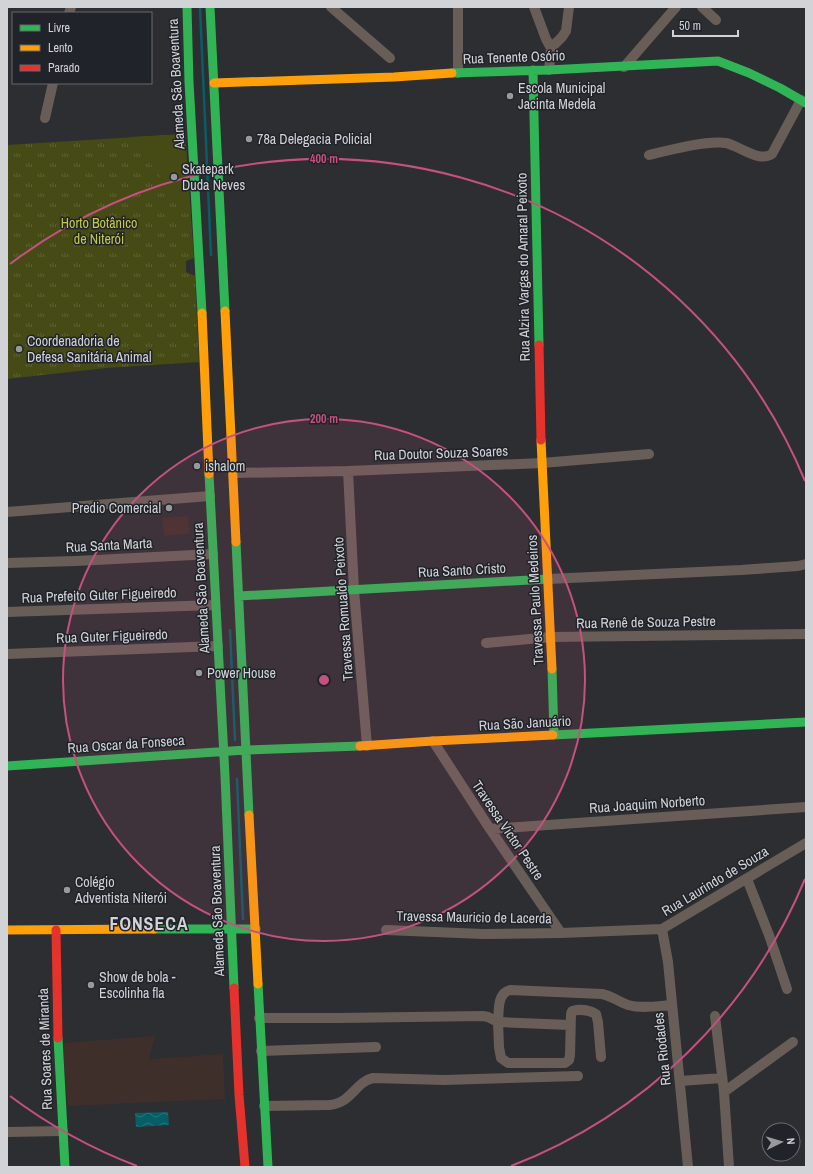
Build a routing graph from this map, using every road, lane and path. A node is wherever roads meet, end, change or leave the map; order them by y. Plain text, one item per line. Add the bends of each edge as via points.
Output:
1 (187, 7) edge
2 (210, 7) edge
3 (332, 7) edge
4 (458, 7) edge
5 (534, 7) edge
6 (569, 7) edge
7 (676, 7) edge
8 (702, 7) edge
9 (716, 20) dead end
10 (551, 48) junction
11 (390, 58) dead end
12 (624, 67) junction
13 (533, 70) junction
14 (549, 70) junction
15 (458, 73) junction
16 (214, 83) junction
17 (53, 84) edge
18 (803, 101) edge
19 (45, 118) dead end
20 (649, 155) dead end
21 (649, 454) dead end
22 (542, 463) junction
23 (348, 470) junction
24 (234, 473) junction
25 (210, 496) junction
26 (7, 512) edge
27 (213, 554) junction
28 (7, 563) edge
29 (806, 564) edge
30 (548, 579) junction
31 (354, 590) junction
32 (239, 596) junction
33 (216, 605) junction
34 (7, 612) edge
35 (806, 634) edge
36 (551, 637) junction
37 (486, 643) dead end
38 (218, 646) junction
39 (7, 654) edge
40 (806, 722) edge
41 (554, 735) junction
42 (432, 741) junction
43 (367, 746) junction
44 (246, 750) junction
45 (223, 752) junction
46 (7, 766) edge
47 (806, 807) edge
48 (490, 829) junction
49 (806, 843) edge
50 (747, 879) junction
51 (256, 929) junction
52 (662, 929) junction
53 (7, 930) edge
54 (56, 930) junction
55 (232, 930) junction
56 (386, 930) dead end
57 (561, 933) junction
58 (787, 988) dead end
59 (672, 1005) junction
60 (715, 1016) dead end
61 (259, 1018) junction
62 (498, 1022) junction
63 (570, 1025) junction
64 (793, 1042) dead end
65 (376, 1047) dead end
66 (261, 1051) junction
67 (601, 1057) dead end
68 (578, 1076) dead end
69 (722, 1078) junction
70 (680, 1081) junction
71 (724, 1092) junction
72 (264, 1106) junction
73 (63, 1131) junction
74 (7, 1132) edge
75 (64, 1167) edge
76 (245, 1167) edge
77 (268, 1167) edge
78 (688, 1167) edge
79 (729, 1167) edge

1 - 25 main road, Alameda São Boaventura
2 - 16 main road
3 - 11 street
4 - 15 street
5 - 10 street
6 - 10 street via 566,31
7 - 12 street
8 - 9 street
10 - 14 street
12 - 14 main road, Rua Tenente Osório
12 - 18 main road, Rua Tenente Osório via 718,61 749,73
13 - 14 main road, Rua Tenente Osório
13 - 15 main road, Rua Tenente Osório
13 - 22 main road, Rua Alzira Vargas do Amaral Peixoto
15 - 16 main road, Rua Tenente Osório
16 - 24 main road
17 - 19 street
18 - 20 street via 769,156 760,157 717,143
21 - 22 street, Rua Doutor Souza Soares
22 - 23 street, Rua Doutor Souza Soares
22 - 30 main road, Travessa Paulo Medeiros
23 - 24 street, Rua Doutor Souza Soares
23 - 31 street, Travessa Romualdo Peixoto
24 - 32 main road
25 - 26 street
25 - 27 main road, Alameda São Boaventura
27 - 28 street, Rua Santa Marta
27 - 33 main road, Alameda São Boaventura
29 - 30 street, Rua Santo Cristo via 742,570
30 - 31 main road, Rua Santo Cristo
30 - 36 main road, Travessa Paulo Medeiros
31 - 32 main road, Rua Santo Cristo
31 - 43 street, Travessa Romualdo Peixoto
32 - 44 main road
33 - 34 street, Rua Prefeito Guter Figueiredo
33 - 38 main road, Alameda São Boaventura
35 - 36 street, Rua Renê de Souza Pestre
36 - 37 street, Rua Renê de Souza Pestre
36 - 41 main road, Travessa Paulo Medeiros
38 - 39 street, Rua Guter Figueiredo
38 - 45 main road, Alameda São Boaventura
40 - 41 main road, Rua São Januário
41 - 42 main road, Rua São Januário
42 - 43 main road, Rua São Januário
42 - 48 street, Travessa Victor Pestre
43 - 44 main road, Rua São Januário
44 - 45 main road, Rua Oscar da Fonseca
44 - 51 main road
45 - 46 main road, Rua Oscar da Fonseca
45 - 55 main road, Alameda São Boaventura
47 - 48 street, Rua Joaquim Norberto
48 - 57 street, Travessa Victor Pestre
49 - 50 street, Rua Laurindo de Souza
50 - 52 street, Rua Laurindo de Souza
50 - 58 street
51 - 55 main road
51 - 61 main road
52 - 57 street, Rua Laurindo de Souza
52 - 59 street, Rua Riodades
53 - 54 main road
54 - 55 main road
54 - 73 main road, Rua Soares de Miranda via 58,1053
55 - 76 main road, Alameda São Boaventura
56 - 57 street, Travessa Mauricio de Lacerda via 483,934
59 - 62 street via 643,1007 628,1005 602,994 510,990 504,992 500,999
59 - 70 street, Rua Riodades
60 - 69 street
61 - 62 street via 488,1016
61 - 66 main road
62 - 63 street
62 - 63 street via 501,1058 508,1063 565,1063 570,1055
63 - 67 street via 572,1011 590,1011 596,1014
64 - 71 street
65 - 66 street
66 - 72 main road
68 - 72 street via 444,1080 373,1078 365,1081 346,1099 332,1105
69 - 70 street
69 - 71 street
70 - 78 street, Rua Riodades
71 - 79 street
72 - 77 main road
73 - 74 street
73 - 75 main road, Rua Soares de Miranda

